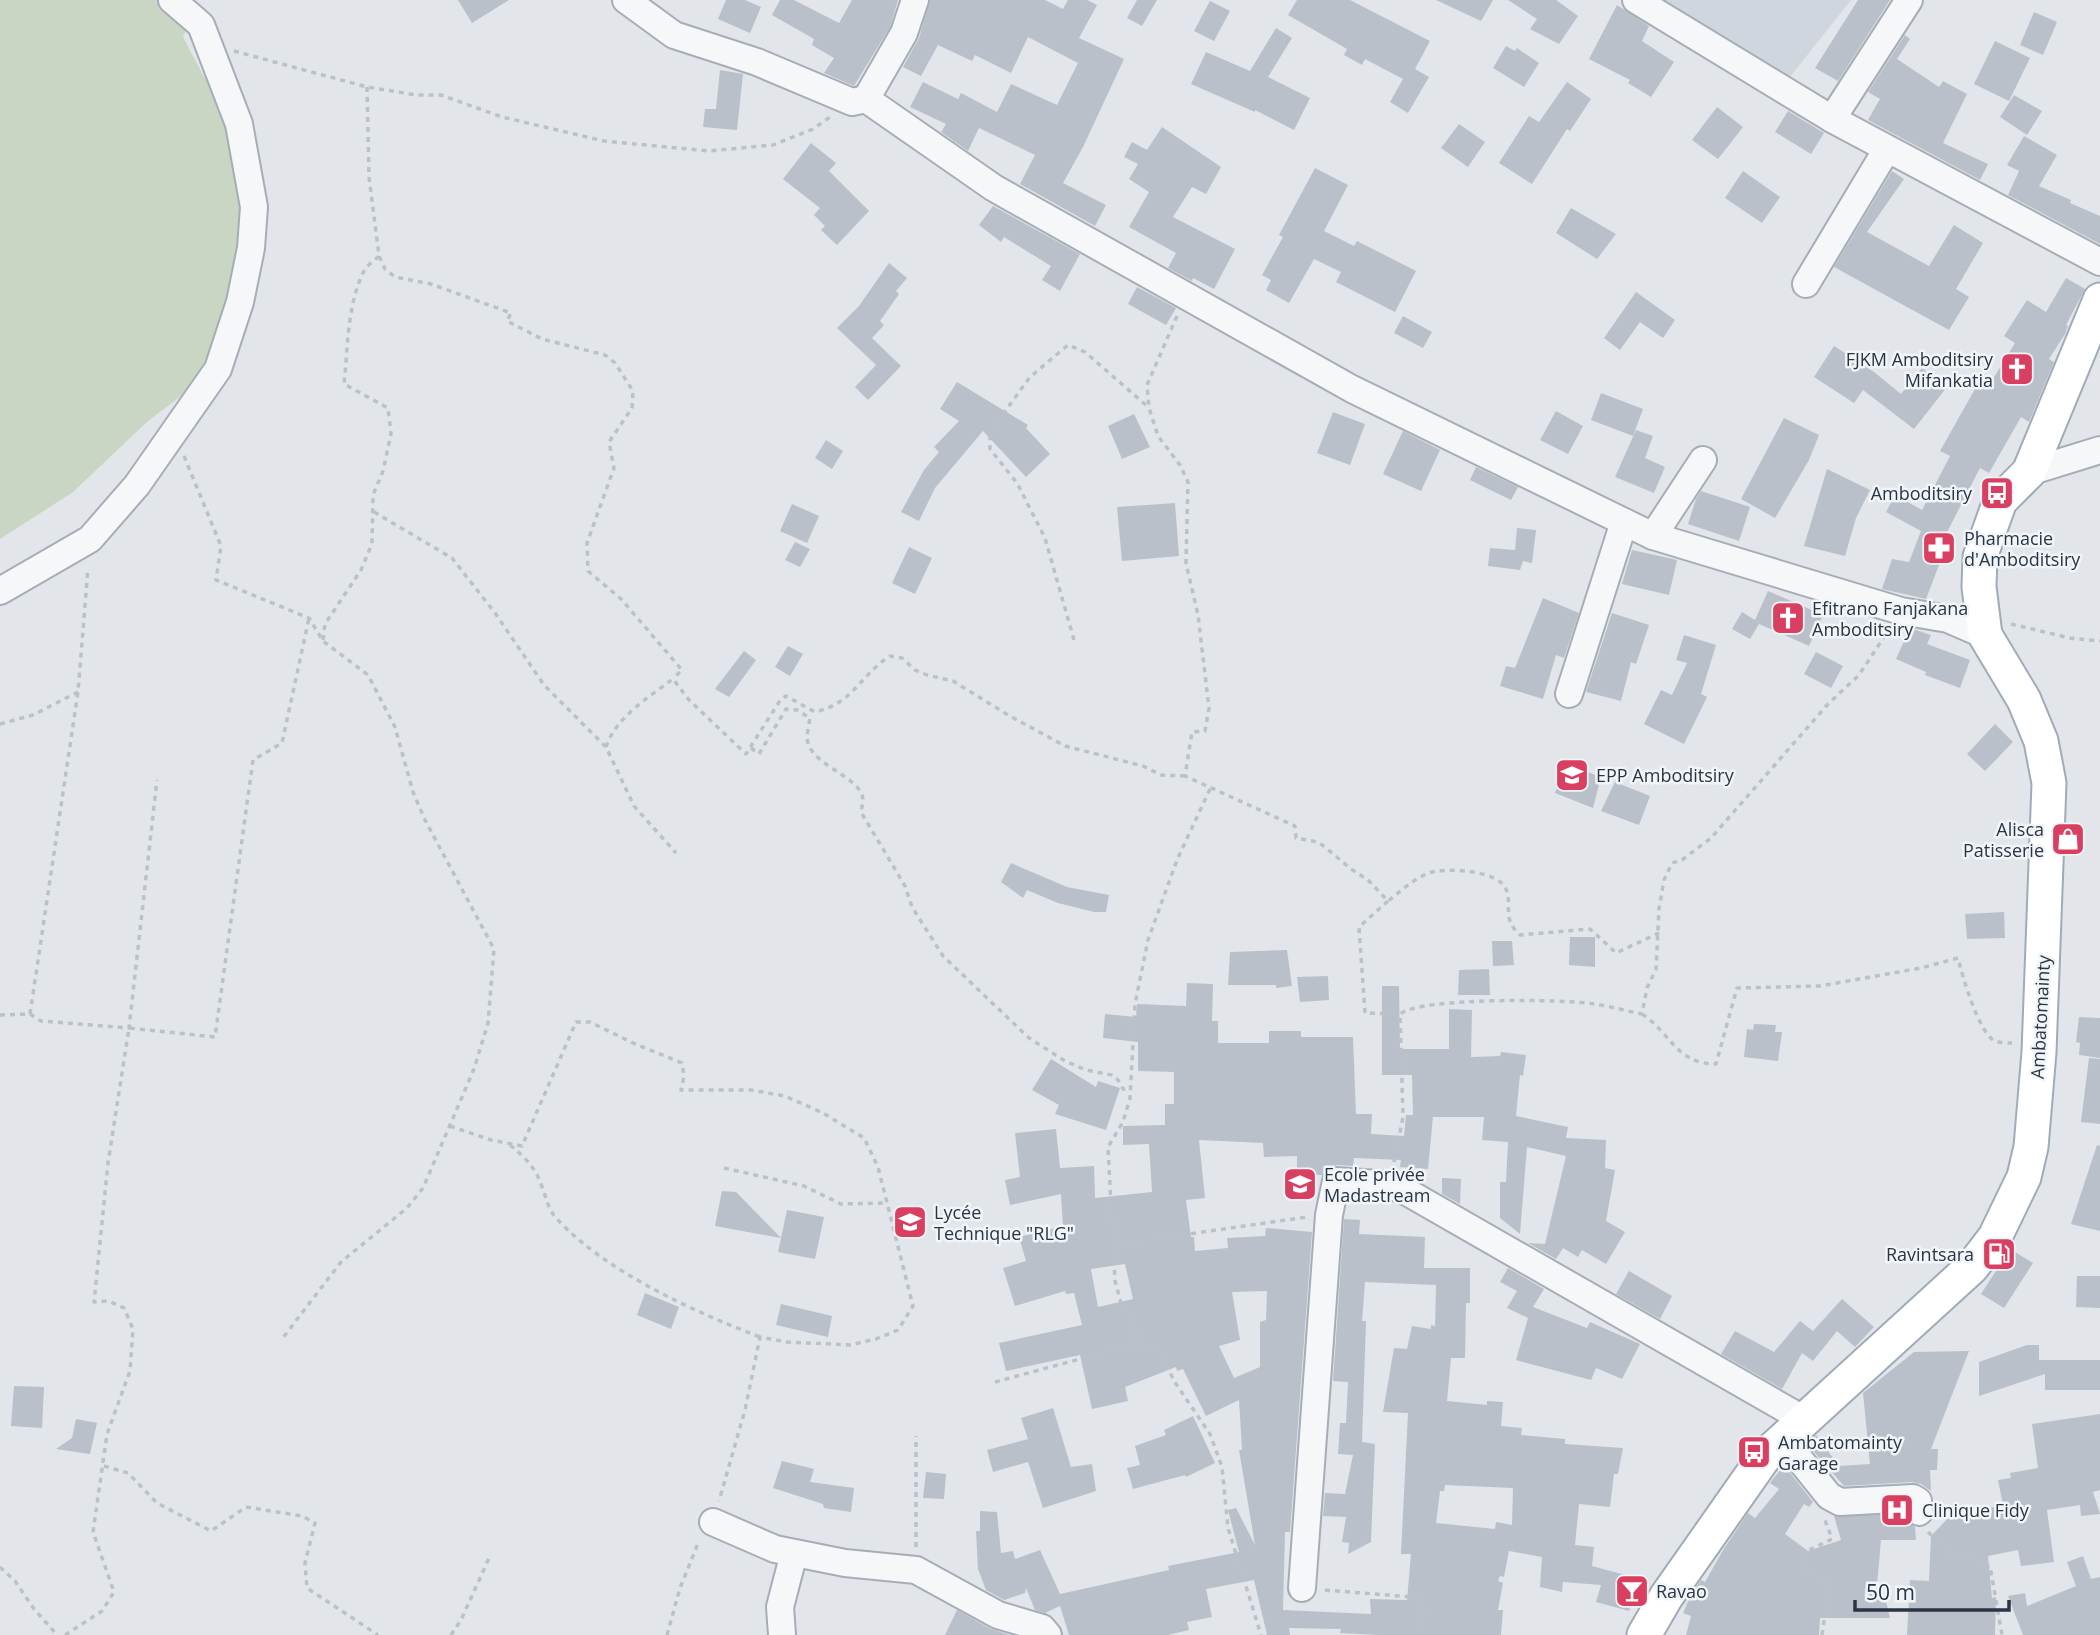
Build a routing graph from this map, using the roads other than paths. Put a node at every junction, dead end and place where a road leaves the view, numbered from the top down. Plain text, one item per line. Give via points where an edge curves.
1 (172, 0) edge
2 (626, 0) edge
3 (915, 0) edge
4 (1636, 0) edge
5 (1909, 0) edge
6 (859, 100) junction
7 (1832, 119) junction
8 (1887, 149) junction
9 (2100, 262) edge
10 (1806, 284) dead end
11 (2100, 300) edge
12 (2100, 450) edge
13 (1703, 460) dead end
14 (2029, 472) junction
15 (1624, 522) junction
16 (1653, 536) junction
17 (0, 591) edge
18 (1985, 635) junction
19 (1569, 695) dead end
20 (1794, 1429) junction
21 (1919, 1512) road end
22 (713, 1522) road end
23 (794, 1553) junction
24 (1302, 1588) road end
25 (782, 1635) edge
26 (1048, 1635) edge
27 (1644, 1635) edge

1 - 17 street via 201,25 240,124 254,207 240,302 218,369 136,485 90,539
2 - 6 street via 674,35
3 - 6 street via 904,33
4 - 7 street
5 - 7 street
6 - 15 street via 994,188 1352,389
7 - 8 street
8 - 9 street
8 - 10 street
11 - 14 main road, Ambatomainty
12 - 14 street
13 - 16 street
14 - 18 main road, Ambatomainty via 2000,501 1980,557
15 - 16 street
15 - 19 street
16 - 18 street via 1901,611 1948,619
18 - 20 main road, Ambatomainty via 2024,700 2041,741 2049,783 2039,1052 2024,1177 1995,1237 1972,1267
20 - 21 street via 1829,1496 1840,1502 1913,1498
20 - 24 street via 1391,1185 1336,1181 1329,1214
20 - 27 main road, Ambatomainty via 1765,1456
22 - 23 street
23 - 25 street via 780,1607
23 - 26 street via 916,1570 998,1615 1042,1628

